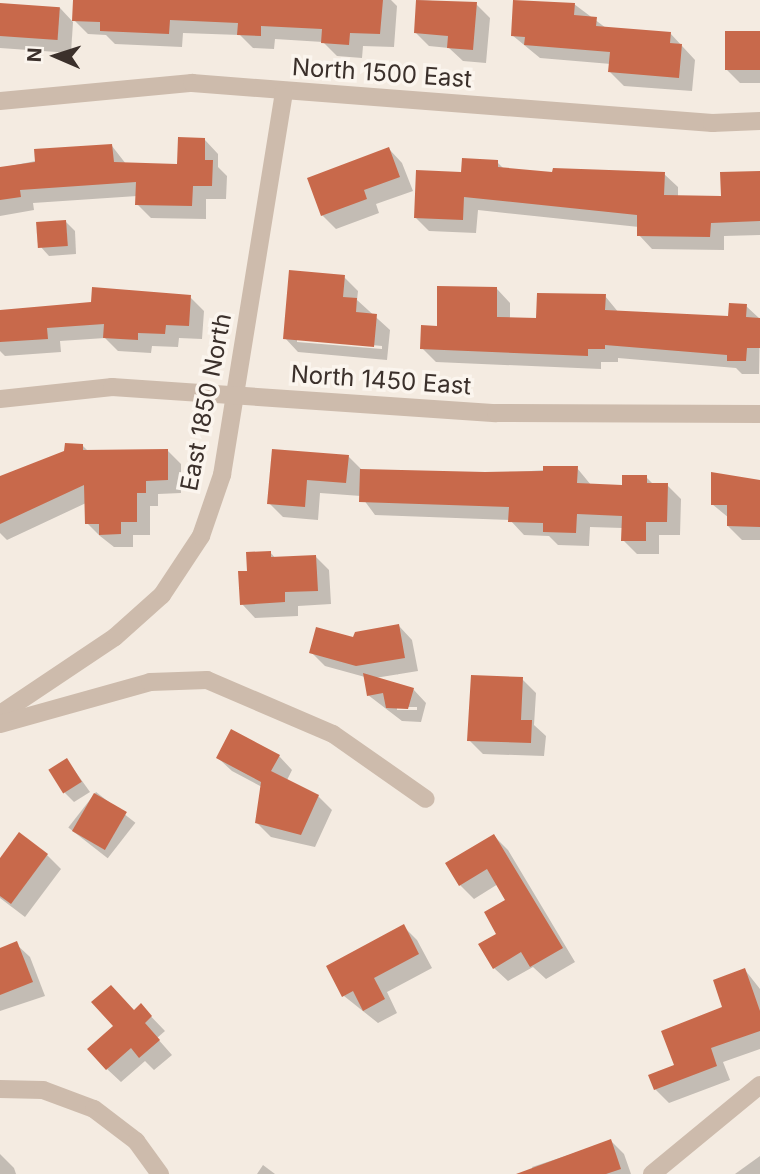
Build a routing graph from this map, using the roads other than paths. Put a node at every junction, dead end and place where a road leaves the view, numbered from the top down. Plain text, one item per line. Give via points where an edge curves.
1 (284, 91) junction
2 (0, 101) edge
3 (760, 121) edge
4 (235, 395) junction
5 (0, 399) edge
6 (760, 414) edge
7 (0, 714) edge
8 (0, 724) edge
9 (426, 799) dead end
10 (760, 1085) edge
11 (0, 1089) edge
12 (160, 1174) edge
13 (652, 1174) edge

1 - 2 street, North 1500 East via 192,83
1 - 3 street, North 1500 East via 712,123
1 - 4 street, East 1850 North
4 - 5 street, North 1450 East via 112,387
4 - 6 street, North 1450 East via 496,413
4 - 7 street, East 1850 North via 222,475 201,536 162,595 115,637
8 - 9 street via 150,682 207,680 332,734
10 - 13 street
11 - 12 street via 43,1090 94,1110 136,1141

